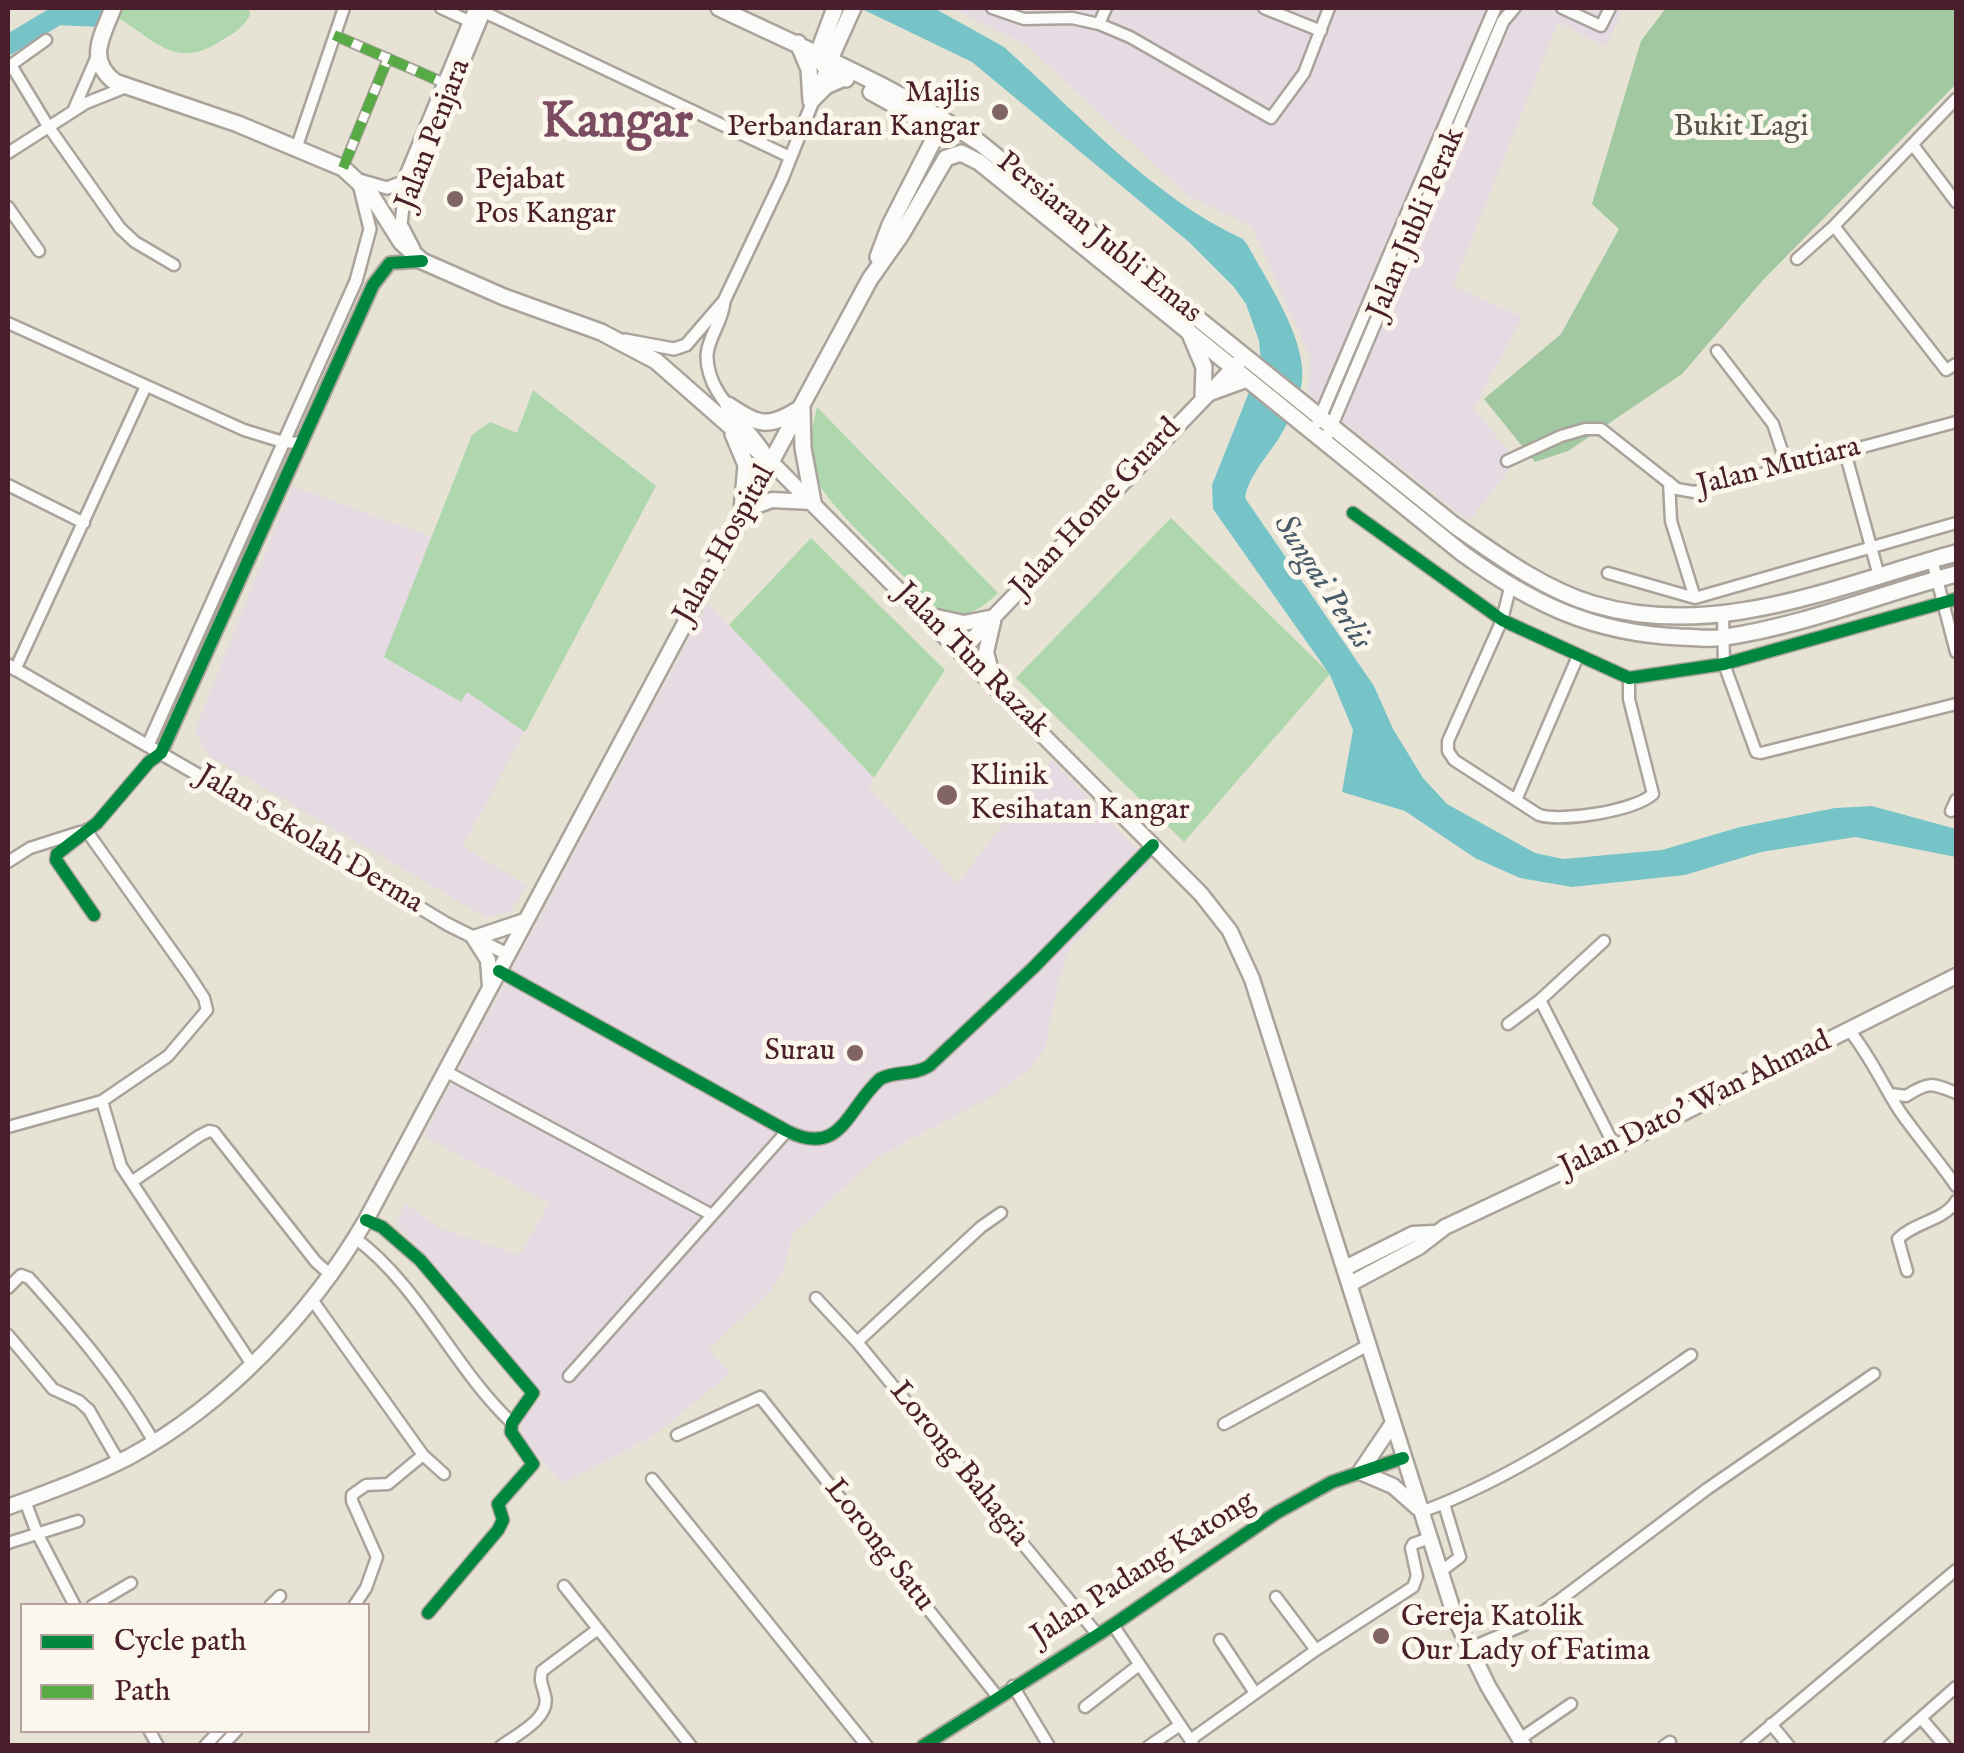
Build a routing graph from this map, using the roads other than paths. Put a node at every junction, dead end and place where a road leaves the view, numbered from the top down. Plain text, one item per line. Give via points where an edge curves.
1 (344, 8) edge
2 (441, 8) edge
3 (719, 8) edge
4 (995, 8) edge
5 (1106, 8) edge
6 (1264, 8) edge
7 (1329, 8) edge
8 (1495, 8) edge
9 (1514, 8) edge
10 (1562, 8) edge
11 (1592, 8) edge
12 (482, 9) edge
13 (843, 13) edge
14 (1606, 16) edge
15 (109, 18) edge
16 (469, 20) junction
17 (1099, 24) junction
18 (1321, 30) junction
19 (334, 35) junction
20 (46, 40) dead end
21 (798, 43) junction
22 (97, 56) junction
23 (388, 58) junction
24 (824, 60) junction
25 (852, 77) junction
26 (442, 82) junction
27 (126, 87) junction
28 (1956, 99) edge
29 (811, 102) junction
30 (73, 110) junction
31 (936, 115) junction
32 (48, 126) junction
33 (964, 132) junction
34 (937, 144) junction
35 (1914, 145) junction
36 (296, 149) junction
37 (8, 153) edge
38 (790, 157) junction
39 (946, 158) junction
40 (343, 168) junction
41 (358, 180) junction
42 (1017, 183) junction
43 (1956, 202) edge
44 (8, 207) edge
45 (1834, 226) junction
46 (39, 251) dead end
47 (1797, 259) dead end
48 (422, 261) junction
49 (174, 265) dead end
50 (870, 279) junction
51 (724, 302) junction
52 (8, 323) edge
53 (1189, 332) junction
54 (614, 337) junction
55 (1717, 352) dead end
56 (1956, 364) edge
57 (1244, 367) junction
58 (146, 386) junction
59 (1204, 395) junction
60 (802, 408) junction
61 (727, 413) junction
62 (1956, 422) edge
63 (1322, 429) junction
64 (282, 442) junction
65 (302, 442) junction
66 (1845, 452) junction
67 (1507, 460) dead end
68 (771, 462) junction
69 (1787, 466) junction
70 (1669, 482) junction
71 (8, 485) edge
72 (813, 502) junction
73 (742, 511) junction
74 (1353, 513) dead end
75 (84, 523) junction
76 (1956, 524) edge
77 (1873, 548) junction
78 (1956, 553) edge
79 (1932, 560) junction
80 (1608, 573) dead end
81 (1956, 574) edge
82 (1879, 576) junction
83 (1937, 579) junction
84 (1510, 588) junction
85 (1695, 598) junction
86 (1956, 599) edge
87 (1942, 602) junction
88 (926, 614) junction
89 (1723, 614) junction
90 (995, 617) junction
91 (1502, 620) junction
92 (1722, 638) junction
93 (961, 651) junction
94 (1956, 652) edge
95 (1578, 656) junction
96 (1724, 664) junction
97 (11, 668) edge
98 (1628, 678) junction
99 (1002, 693) junction
100 (1956, 704) edge
101 (148, 745) junction
102 (161, 752) junction
103 (149, 762) junction
104 (1516, 800) junction
105 (86, 830) junction
106 (1153, 845) junction
107 (8, 862) edge
108 (94, 916) dead end
109 (525, 921) junction
110 (474, 938) junction
111 (1604, 941) dead end
112 (508, 954) junction
113 (499, 971) junction
114 (1956, 976) edge
115 (490, 988) junction
116 (1540, 1000) junction
117 (1508, 1024) dead end
118 (1849, 1030) junction
119 (445, 1071) junction
120 (1956, 1093) edge
121 (1888, 1094) junction
122 (102, 1102) junction
123 (8, 1127) edge
124 (787, 1131) junction
125 (1615, 1147) junction
126 (133, 1182) junction
127 (1956, 1186) edge
128 (1956, 1202) edge
129 (1002, 1213) dead end
130 (712, 1215) junction
131 (366, 1220) junction
132 (1433, 1233) junction
133 (356, 1238) junction
134 (1345, 1268) junction
135 (1907, 1271) dead end
136 (332, 1276) junction
137 (1350, 1284) junction
138 (8, 1288) edge
139 (816, 1298) dead end
140 (313, 1301) junction
141 (8, 1335) edge
142 (857, 1342) junction
143 (1370, 1344) junction
144 (1691, 1354) dead end
145 (251, 1363) junction
146 (1874, 1374) dead end
147 (569, 1376) dead end
148 (512, 1423) junction
149 (1224, 1424) dead end
150 (1393, 1424) junction
151 (677, 1435) dead end
152 (154, 1442) junction
153 (423, 1456) junction
154 (1403, 1458) junction
155 (119, 1462) junction
156 (1360, 1472) junction
157 (444, 1474) dead end
158 (652, 1479) dead end
159 (25, 1501) junction
160 (1444, 1504) junction
161 (8, 1507) edge
162 (1422, 1512) junction
163 (78, 1521) dead end
164 (37, 1533) junction
165 (1429, 1538) junction
166 (8, 1543) edge
167 (1440, 1572) junction
168 (1954, 1577) edge
169 (131, 1583) dead end
170 (564, 1586) dead end
171 (280, 1596) dead end
172 (1276, 1597) dead end
173 (74, 1603) edge
174 (97, 1603) edge
175 (273, 1603) edge
176 (356, 1603) edge
177 (428, 1612) dead end
178 (1113, 1624) junction
179 (598, 1629) junction
180 (1097, 1634) junction
181 (1220, 1640) dead end
182 (1470, 1648) junction
183 (1316, 1650) junction
184 (1139, 1664) junction
185 (1013, 1686) junction
186 (1956, 1687) edge
187 (1255, 1693) junction
188 (997, 1696) junction
189 (1571, 1704) dead end
190 (1084, 1706) dead end
191 (1921, 1718) junction
192 (1771, 1724) junction
193 (1180, 1725) junction
194 (1522, 1742) edge
195 (1192, 1743) edge
196 (501, 1746) edge
197 (691, 1746) edge
198 (867, 1746) edge
199 (923, 1746) edge
200 (1048, 1746) edge
201 (1148, 1746) edge
202 (1746, 1746) edge
203 (1789, 1746) edge
204 (1889, 1746) edge
205 (1944, 1746) edge

1 - 19 street
2 - 16 street
3 - 21 main road
4 - 17 street via 1024,20
5 - 17 street
6 - 18 street
7 - 18 street
8 - 63 street, Jalan Jubli Perak
9 - 63 street, Jalan Jubli Perak
10 - 14 street
11 - 14 street
12 - 16 street, Jalan Penjara
12 - 38 street
12 - 48 street, Jalan Penjara via 402,208 402,224
13 - 24 main road
13 - 25 main road
15 - 22 main road
16 - 26 street, Jalan Penjara
17 - 18 street via 1270,118 1304,73
19 - 23 street
19 - 36 street
20 - 32 street via 10,65
21 - 24 main road
21 - 29 main road via 809,69
22 - 27 main road via 106,76
22 - 30 street
23 - 26 street
23 - 40 street
24 - 25 main road
24 - 29 street
25 - 29 main road via 826,86
25 - 31 main road, Persiaran Jubli Emas
25 - 34 main road via 925,122
26 - 41 street, Jalan Penjara via 403,182 388,188
27 - 30 street
27 - 36 main road
28 - 35 street
29 - 38 street
30 - 32 street
31 - 33 main road, Persiaran Jubli Emas
31 - 34 main road
32 - 37 street
32 - 49 street via 120,228
33 - 34 main road
33 - 42 main road, Persiaran Jubli Emas
34 - 39 main road
34 - 50 main road via 890,225
35 - 43 street
35 - 45 street
36 - 40 main road
38 - 51 street
39 - 42 main road, Persiaran Jubli Emas via 960,153
39 - 50 main road, Jalan Hospital
40 - 41 main road
41 - 48 main road
41 - 64 street, Jalan Penjara via 370,229 362,264
42 - 53 main road, Persiaran Jubli Emas
42 - 57 main road, Persiaran Jubli Emas
44 - 46 street
45 - 47 street
45 - 56 street via 1946,370
48 - 54 main road, Jalan Tun Razak
48 - 65 street via 390,263 378,275
50 - 60 main road, Jalan Hospital
51 - 54 street via 694,338 674,349
51 - 61 street via 707,352
52 - 58 street
53 - 57 main road, Persiaran Jubli Emas
53 - 59 main road via 1204,367
54 - 61 main road, Jalan Tun Razak
55 - 69 street via 1773,424
57 - 59 main road
57 - 63 main road
58 - 64 street
58 - 75 street
59 - 90 main road, Jalan Home Guard
60 - 61 main road via 763,424
60 - 68 main road, Jalan Hospital
60 - 72 main road
61 - 68 main road, Jalan Tun Razak
61 - 73 main road via 744,455
62 - 66 street, Jalan Mutiara
63 - 84 main road via 1462,554
63 - 89 main road via 1465,532 1558,589 1642,614
64 - 65 street
64 - 101 street, Jalan Penjara
65 - 102 street
66 - 69 street, Jalan Mutiara
66 - 77 street
67 - 70 street, Jalan Mutiara via 1560,436 1601,429
68 - 72 main road, Jalan Tun Razak
68 - 73 main road, Jalan Hospital
69 - 70 street, Jalan Mutiara via 1694,492
70 - 85 street via 1672,520
71 - 75 street
72 - 73 main road via 772,500
72 - 88 main road, Jalan Tun Razak
73 - 109 main road, Jalan Hospital
74 - 91 street
75 - 97 street
76 - 77 street
77 - 82 street
77 - 85 street
78 - 79 main road
79 - 82 main road
79 - 83 street
80 - 85 street
81 - 83 main road
82 - 89 main road
83 - 87 street
83 - 92 main road
84 - 91 street
84 - 92 main road via 1588,624 1640,635
86 - 87 street
87 - 94 street
87 - 96 street
88 - 90 main road via 964,623
88 - 93 main road, Jalan Tun Razak
89 - 92 street
90 - 93 main road, Jalan Home Guard
90 - 99 main road via 986,652
91 - 95 street
91 - 104 street via 1448,751
92 - 96 street
93 - 99 main road, Jalan Tun Razak
95 - 98 street
95 - 104 street
96 - 98 street
96 - 100 street via 1754,749 1762,754
97 - 101 street, Jalan Sekolah Derma
98 - 104 street via 1654,794 1623,808 1554,820
99 - 106 main road, Jalan Tun Razak
101 - 102 street, Jalan Sekolah Derma
101 - 103 street
102 - 103 street
102 - 110 street, Jalan Sekolah Derma
103 - 105 street
105 - 107 street
105 - 108 street via 56,860
105 - 122 street via 208,1004 168,1056
106 - 124 street via 929,1066 880,1079 822,1141
106 - 134 main road, Jalan Tun Razak via 1202,894 1239,948
109 - 110 main road
109 - 112 main road, Jalan Hospital
110 - 112 street, Jalan Sekolah Derma
110 - 115 main road via 488,960
111 - 116 street
112 - 113 main road, Jalan Hospital
113 - 115 main road, Jalan Hospital
113 - 124 street
114 - 118 main road, Jalan Dato' Wan Ahmad
115 - 119 main road, Jalan Hospital
116 - 117 street
116 - 125 street
118 - 121 street
118 - 125 main road, Jalan Dato' Wan Ahmad
119 - 130 street
119 - 131 main road, Jalan Hospital
120 - 121 street via 1928,1084 1900,1098
121 - 127 street
122 - 123 street
122 - 126 street via 116,1152
124 - 130 street
125 - 132 main road, Jalan Dato' Wan Ahmad
126 - 136 street via 214,1132
126 - 145 street
128 - 135 street via 1898,1240
129 - 142 street
130 - 147 street
131 - 133 main road, Jalan Hospital
131 - 148 street via 420,1260 531,1389
132 - 134 main road via 1412,1234
132 - 137 main road
133 - 136 main road, Jalan Hospital
133 - 148 street via 408,1289 471,1380
134 - 137 main road, Jalan Tun Razak
136 - 140 main road, Jalan Hospital
137 - 143 main road, Jalan Tun Razak
138 - 152 street via 21,1275 28,1278 94,1351
139 - 142 street, Lorong Bahagia
140 - 145 main road, Jalan Hospital
140 - 153 street
141 - 155 street via 52,1389 89,1410
142 - 180 street, Lorong Bahagia
143 - 149 street
143 - 150 main road, Jalan Tun Razak
144 - 160 street via 1532,1458
145 - 152 main road, Jalan Hospital
146 - 182 street via 1706,1489 1558,1602
148 - 177 street via 513,1436 533,1464 500,1502 498,1530
150 - 154 main road, Jalan Tun Razak
150 - 156 main road
151 - 188 street, Lorong Satu via 760,1396
152 - 155 main road, Jalan Hospital
153 - 157 street
153 - 176 street via 388,1484 366,1485 352,1495 376,1557
154 - 156 street, Jalan Padang Katong
154 - 162 main road, Jalan Tun Razak
155 - 159 main road, Jalan Hospital
156 - 162 main road via 1394,1486
156 - 178 street, Jalan Padang Katong via 1276,1513
158 - 198 street
159 - 161 main road, Jalan Hospital
159 - 164 street
160 - 162 street
160 - 167 street via 1460,1557
162 - 165 main road, Jalan Tun Razak
163 - 164 street
164 - 166 street
164 - 173 street
165 - 167 main road, Jalan Tun Razak
165 - 183 street via 1413,1544 1413,1587
167 - 182 main road, Jalan Tun Razak
168 - 192 street
169 - 174 street
170 - 179 street
171 - 175 street
172 - 183 street
178 - 180 street, Jalan Padang Katong
178 - 184 street
179 - 196 street via 542,1671 544,1710
179 - 197 street
180 - 185 street, Jalan Padang Katong
181 - 187 street
182 - 194 main road, Jalan Tun Razak
183 - 187 street
184 - 190 street
184 - 193 street
185 - 188 street, Jalan Padang Katong
185 - 200 street
186 - 191 street
187 - 195 street
188 - 199 street, Jalan Padang Katong
189 - 194 street
191 - 204 street
191 - 205 street
192 - 202 street
192 - 203 street
193 - 195 street
193 - 201 street

